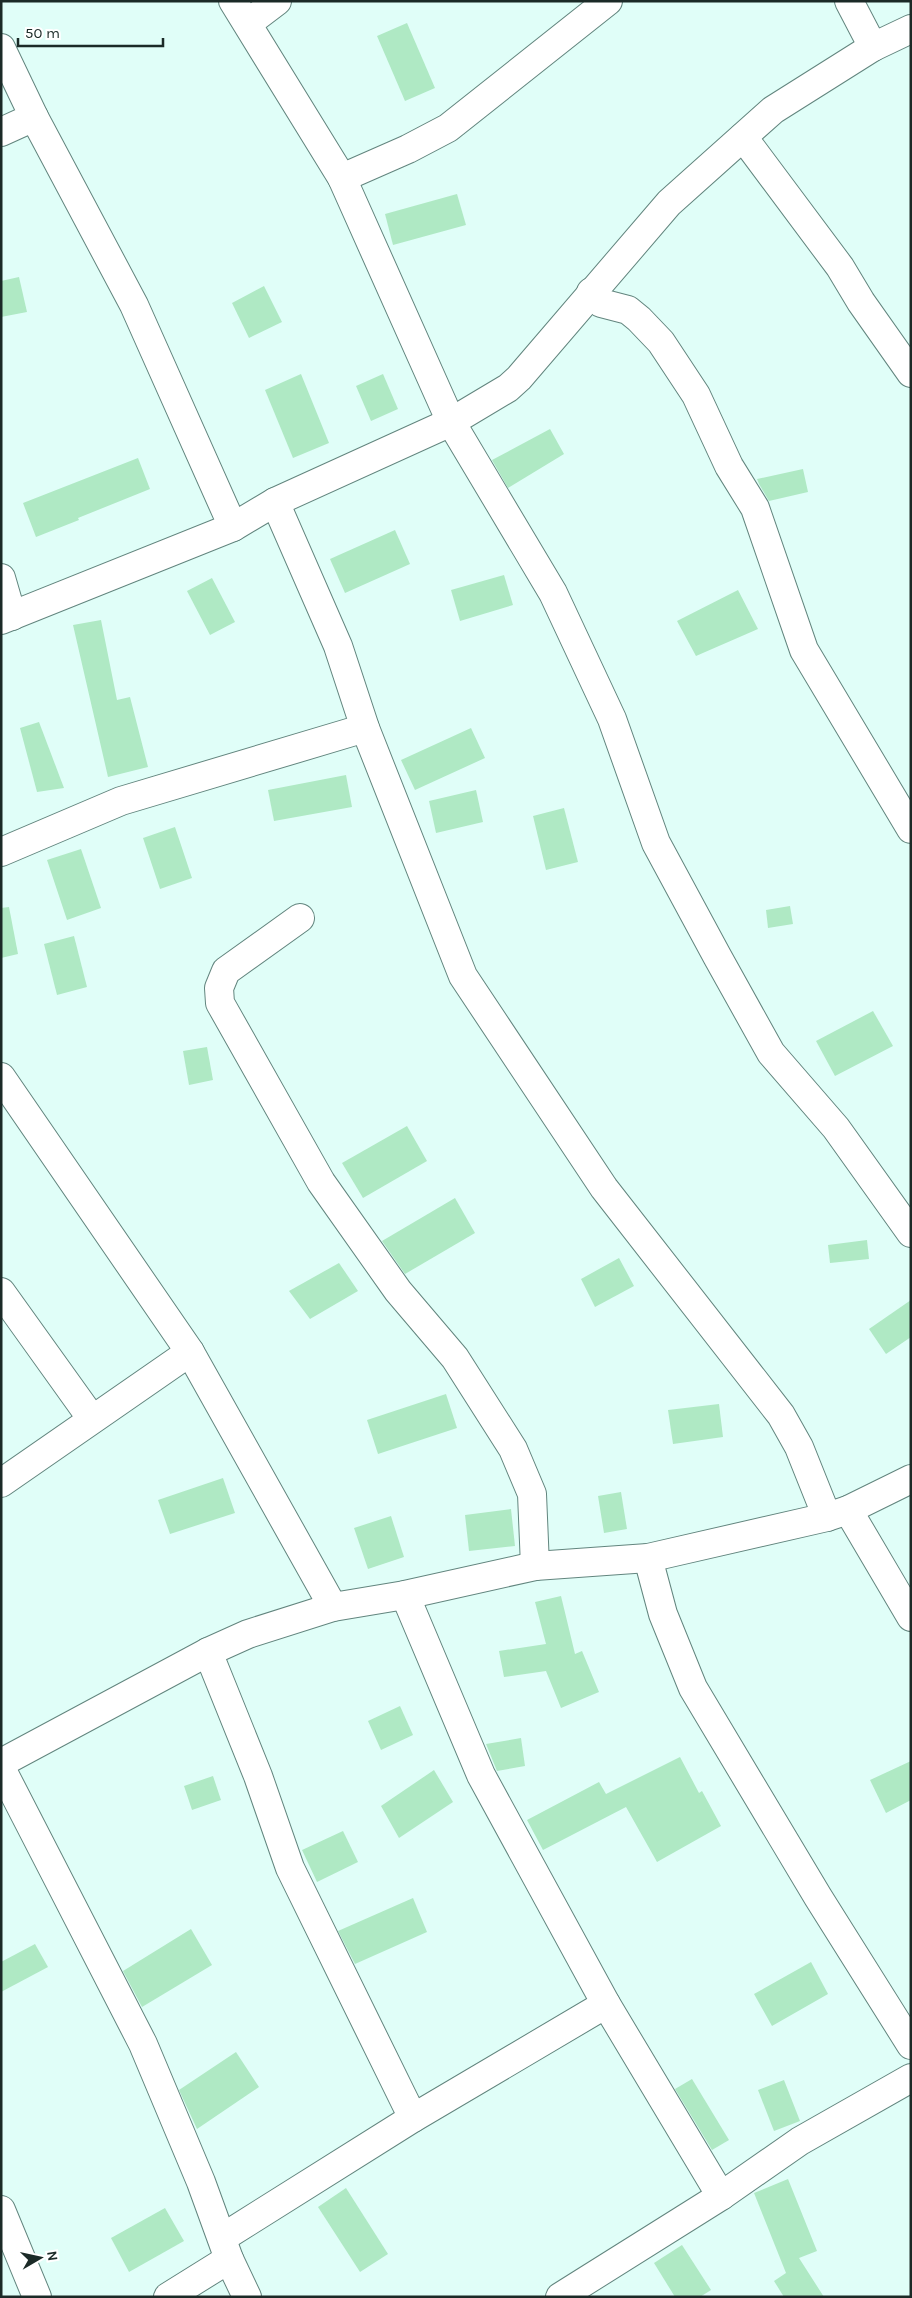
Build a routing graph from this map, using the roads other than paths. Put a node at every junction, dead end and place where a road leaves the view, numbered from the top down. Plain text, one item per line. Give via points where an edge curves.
1 (233, 1) edge
2 (277, 1) edge
3 (608, 1) edge
4 (849, 1) edge
5 (248, 23) junction
6 (911, 30) edge
7 (873, 47) junction
8 (1, 48) edge
9 (34, 117) junction
10 (1, 132) edge
11 (743, 137) junction
12 (342, 178) junction
13 (591, 292) junction
14 (911, 373) edge
15 (451, 422) junction
16 (275, 502) junction
17 (232, 527) junction
18 (1, 578) edge
19 (7, 618) edge
20 (365, 728) junction
21 (911, 830) edge
22 (1, 852) edge
23 (300, 918) dead end
24 (1, 1076) edge
25 (911, 1233) edge
26 (1, 1292) edge
27 (190, 1352) junction
28 (92, 1419) junction
29 (911, 1479) edge
30 (1, 1483) edge
31 (838, 1514) junction
32 (648, 1558) junction
33 (535, 1566) junction
34 (405, 1595) junction
35 (333, 1608) junction
36 (911, 1617) edge
37 (208, 1652) junction
38 (1, 1763) edge
39 (1, 1768) edge
40 (606, 2004) junction
41 (911, 2045) edge
42 (911, 2078) edge
43 (413, 2118) junction
44 (721, 2196) junction
45 (1, 2210) edge
46 (226, 2248) junction
47 (37, 2297) edge
48 (168, 2297) edge
49 (247, 2297) edge
50 (560, 2297) edge

1 - 5 street
2 - 5 street
3 - 12 street via 448,128
4 - 7 street
5 - 12 street
6 - 7 street
7 - 11 street via 773,110
8 - 9 street
9 - 10 street
9 - 17 street via 134,305
11 - 13 street via 669,202
11 - 14 street via 840,267
12 - 15 street
13 - 15 street via 519,378
13 - 21 street via 602,303 628,310 639,319 661,342 696,395 730,466 755,508 804,650
15 - 16 street
15 - 25 street via 553,593 612,719 656,842 771,1053 836,1128
16 - 17 street
16 - 20 street via 338,646
17 - 19 street
18 - 19 street
20 - 22 street via 120,801
20 - 31 street via 463,976 604,1188 781,1415
23 - 33 street via 226,971 219,988 220,1003 321,1182 398,1291 455,1358 513,1449 532,1494
24 - 27 street
26 - 28 street
27 - 28 street
27 - 35 street
28 - 30 street
29 - 31 street
31 - 32 street
31 - 36 street
32 - 33 street
32 - 41 street via 663,1614 693,1688
33 - 34 street
34 - 35 street
34 - 40 street via 481,1775
35 - 37 street via 248,1634
37 - 38 street
37 - 43 street via 258,1776 290,1868
39 - 46 street via 143,2044
40 - 43 street
40 - 44 street
42 - 44 street via 800,2141
43 - 46 street
44 - 50 street
45 - 47 street
46 - 48 street
46 - 49 street

